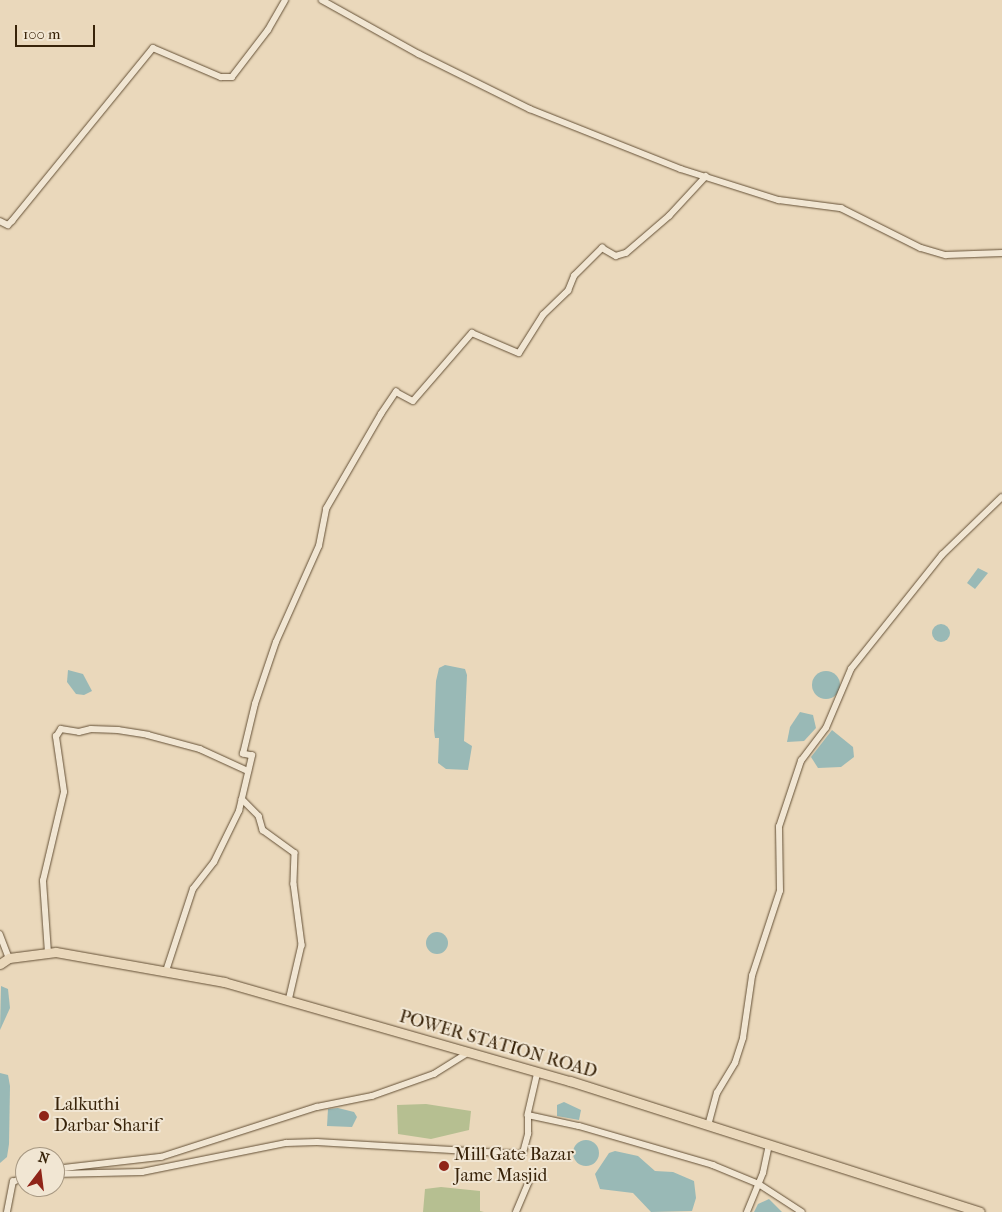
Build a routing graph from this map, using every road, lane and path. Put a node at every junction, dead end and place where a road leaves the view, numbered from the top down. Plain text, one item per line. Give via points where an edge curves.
1 (285, 0) edge
2 (322, 0) edge
3 (706, 176) junction
4 (0, 220) edge
5 (1002, 252) edge
6 (1002, 497) edge
7 (248, 771) junction
8 (242, 799) junction
9 (0, 934) edge
10 (48, 953) junction
11 (9, 958) junction
12 (0, 964) edge
13 (166, 971) junction
14 (289, 1001) junction
15 (468, 1053) junction
16 (538, 1072) junction
17 (528, 1115) junction
18 (708, 1126) junction
19 (769, 1145) junction
20 (65, 1168) edge
21 (65, 1174) edge
22 (15, 1181) edge
23 (530, 1182) dead end
24 (759, 1184) junction
25 (8, 1212) edge
26 (516, 1212) edge
27 (746, 1212) edge
28 (802, 1212) edge
29 (980, 1212) edge

1 - 4 street via 268,30 232,77 221,78 153,48 12,221 8,225
2 - 3 street via 419,54 530,109
3 - 5 street via 778,200 841,208 921,248 946,255
3 - 7 street via 669,216 626,253 616,256 602,248 574,276 568,292 540,320 519,354 472,334 413,401 396,392 326,509 319,546 276,642 255,704 243,754 252,756
6 - 18 street via 942,555 851,669 826,728 801,761 779,827 780,891 752,976 743,1038 735,1063 718,1093
7 - 8 street
7 - 10 street via 200,749 148,735 118,730 79,732 61,729 56,737 64,792 43,881
8 - 13 street via 214,862 193,888
8 - 14 street via 259,816 262,830 295,853 295,892 302,945
9 - 11 street
10 - 11 main road, POWER STATION ROAD
10 - 13 main road, POWER STATION ROAD
11 - 12 main road, POWER STATION ROAD
13 - 14 main road, POWER STATION ROAD via 224,982
14 - 15 main road, POWER STATION ROAD
15 - 16 main road, POWER STATION ROAD
15 - 20 street via 434,1074 372,1096 317,1107 161,1157
16 - 17 street
16 - 18 main road, POWER STATION ROAD
17 - 21 street via 528,1134 523,1153 519,1154 286,1143 142,1172
17 - 24 street via 689,1157
18 - 19 main road, POWER STATION ROAD
19 - 24 street
19 - 29 main road, POWER STATION ROAD via 856,1170
22 - 25 street
23 - 26 street
24 - 27 street
24 - 28 street

